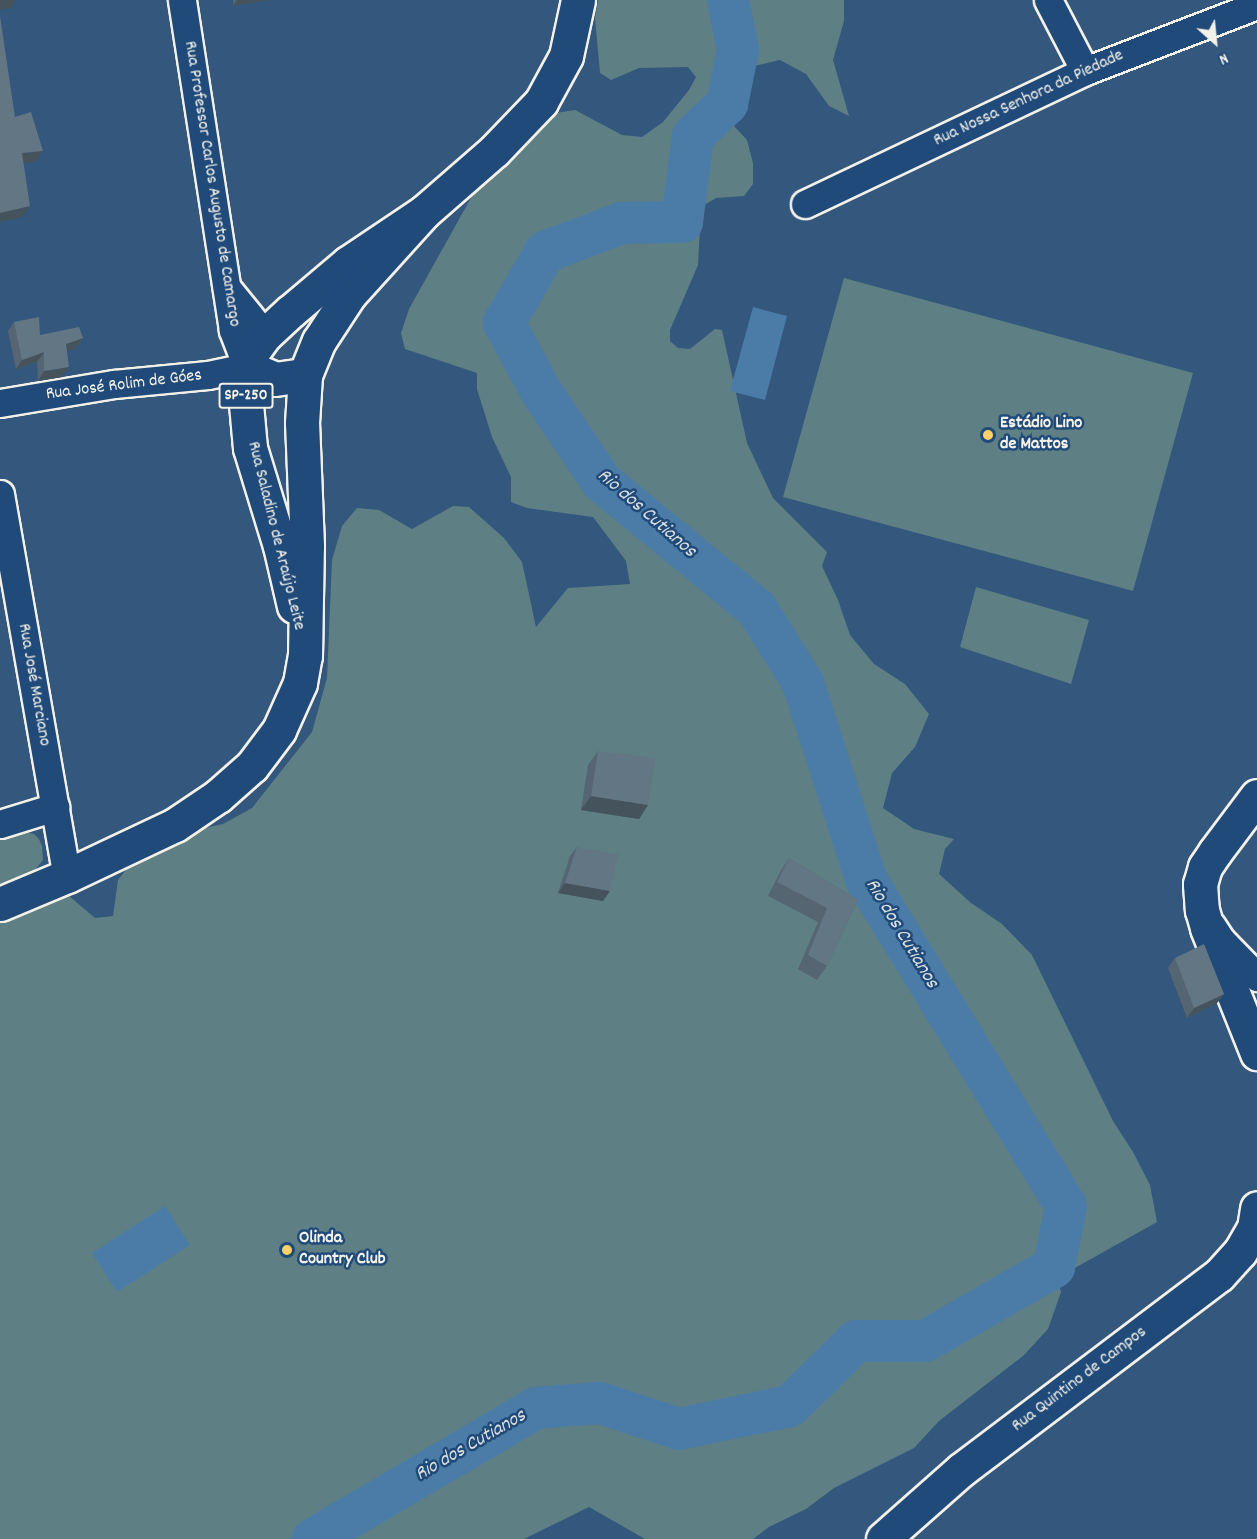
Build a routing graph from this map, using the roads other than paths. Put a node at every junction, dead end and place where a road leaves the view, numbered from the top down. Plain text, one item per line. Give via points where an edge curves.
1 (182, 0) edge
2 (578, 0) edge
3 (1048, 0) edge
4 (1257, 5) edge
5 (1085, 71) junction
6 (805, 204) dead end
7 (424, 212) junction
8 (226, 287) junction
9 (265, 335) junction
10 (247, 367) junction
11 (307, 367) junction
12 (0, 403) edge
13 (0, 494) edge
14 (305, 656) junction
15 (1257, 796) edge
16 (55, 807) junction
17 (0, 824) edge
18 (67, 876) junction
19 (0, 904) edge
20 (1202, 910) junction
21 (1257, 976) edge
22 (1257, 1053) edge
23 (1257, 1208) edge
24 (883, 1539) edge

1 - 8 street, Rua Professor Carlos Augusto de Camargo
2 - 7 main road, Rua Saladino de Araújo Leite / SP-250 via 566,56 541,102 494,151
3 - 5 street
4 - 5 street, Rua Nossa Senhora da Piedade
5 - 6 street, Rua Nossa Senhora da Piedade
7 - 9 main road, Rua Saladino de Araújo Leite / SP-250 via 348,263
7 - 11 main road, Rua Saladino de Araújo Leite / SP-250 via 349,295
8 - 9 street
8 - 10 street, Rua Professor Carlos Augusto de Camargo via 233,330
9 - 10 main road, Rua Saladino de Araújo Leite / SP-250
9 - 11 main road via 293,339 302,347
10 - 11 main road via 275,379
10 - 12 street, Rua José Rolim de Góes
10 - 14 main road, Rua Saladino de Araújo Leite / SP-250 via 250,448 280,546
11 - 14 main road, Rua Saladino de Araújo Leite / SP-250 via 302,423 307,546
13 - 16 street, Rua José Marciano
14 - 18 main road, Rua Saladino de Araújo Leite / SP-250 via 300,683 279,730 252,766 218,796 175,825
15 - 20 main road via 1205,867 1200,884
16 - 17 street
16 - 18 street, Rua José Marciano
18 - 19 main road, Rua Saladino de Araújo Leite / SP-250
20 - 21 street via 1221,940
20 - 22 main road
23 - 24 main road, Rua Quintino de Campos via 1254,1228 1240,1252 1219,1275 961,1470

